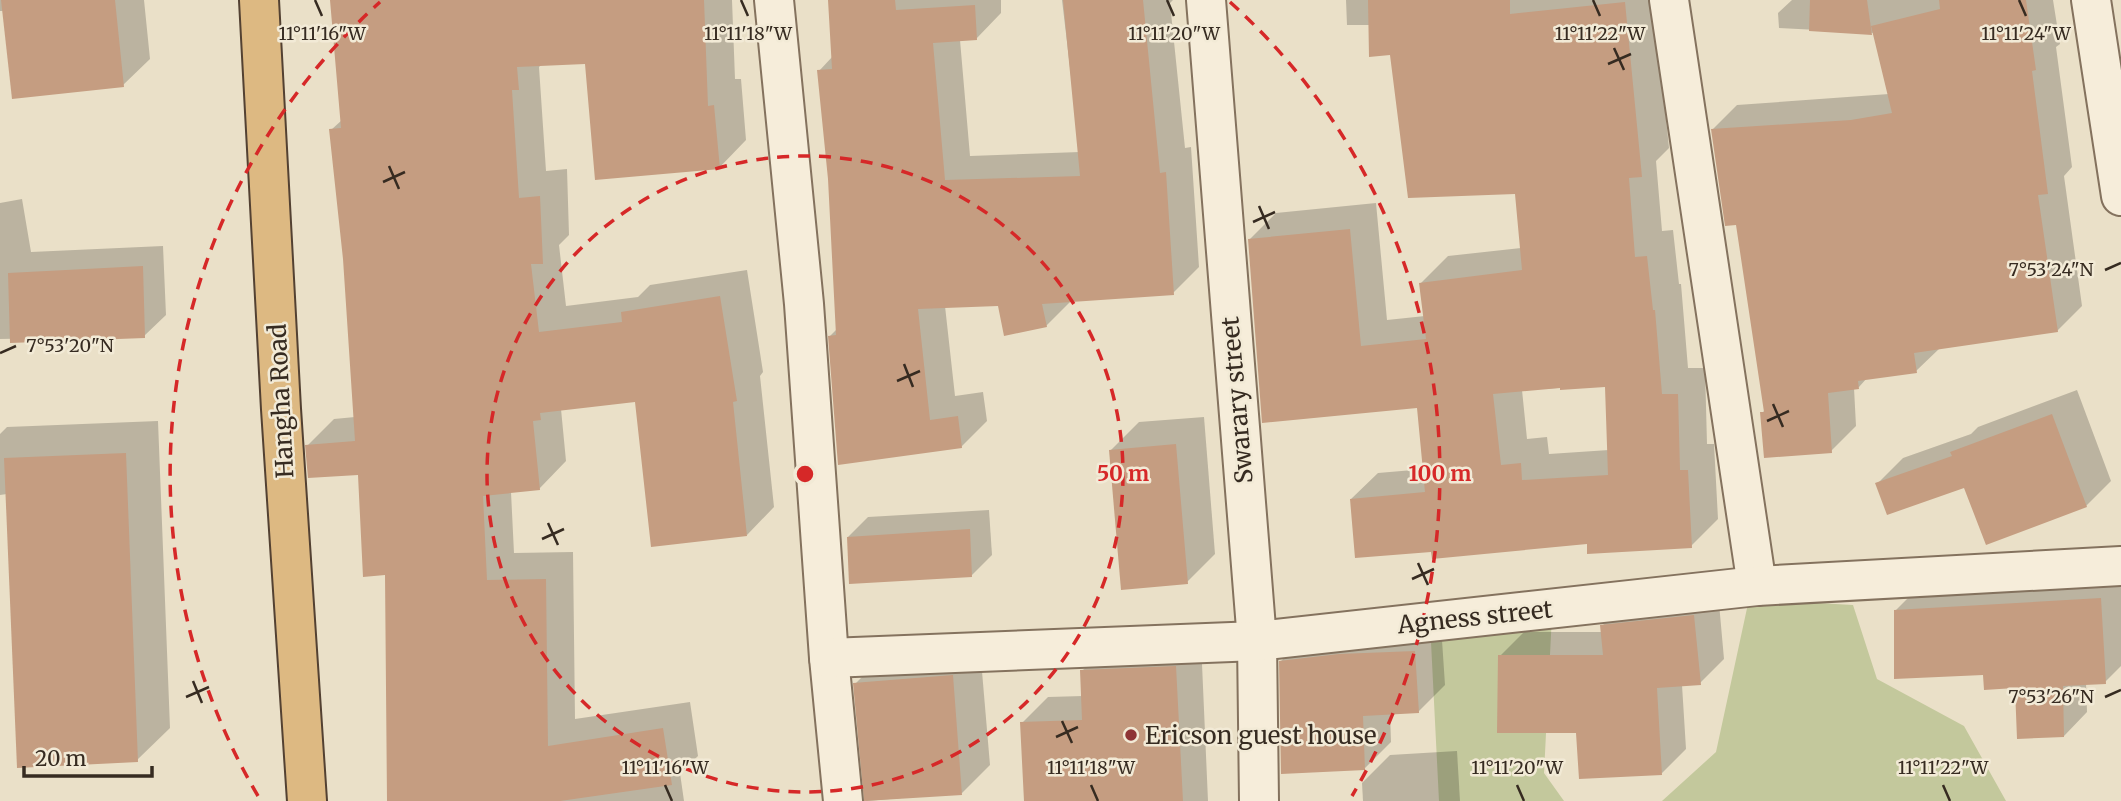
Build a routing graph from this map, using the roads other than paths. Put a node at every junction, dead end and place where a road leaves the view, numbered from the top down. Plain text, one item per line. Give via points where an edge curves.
1 (259, 0) edge
2 (774, 0) edge
3 (1206, 0) edge
4 (1669, 0) edge
5 (2091, 0) edge
6 (2121, 196) edge
7 (2121, 566) edge
8 (1757, 586) junction
9 (1257, 641) junction
10 (829, 659) junction
11 (307, 801) edge
12 (844, 801) edge
13 (1259, 801) edge

1 - 11 highway, Hangha Road
2 - 10 street via 804,304
3 - 9 street, Swarary street
4 - 8 street
5 - 6 street
7 - 8 street, Agness street
8 - 9 street, Agness street
9 - 10 street, Agness street
9 - 13 street, Swarary street
10 - 12 street

